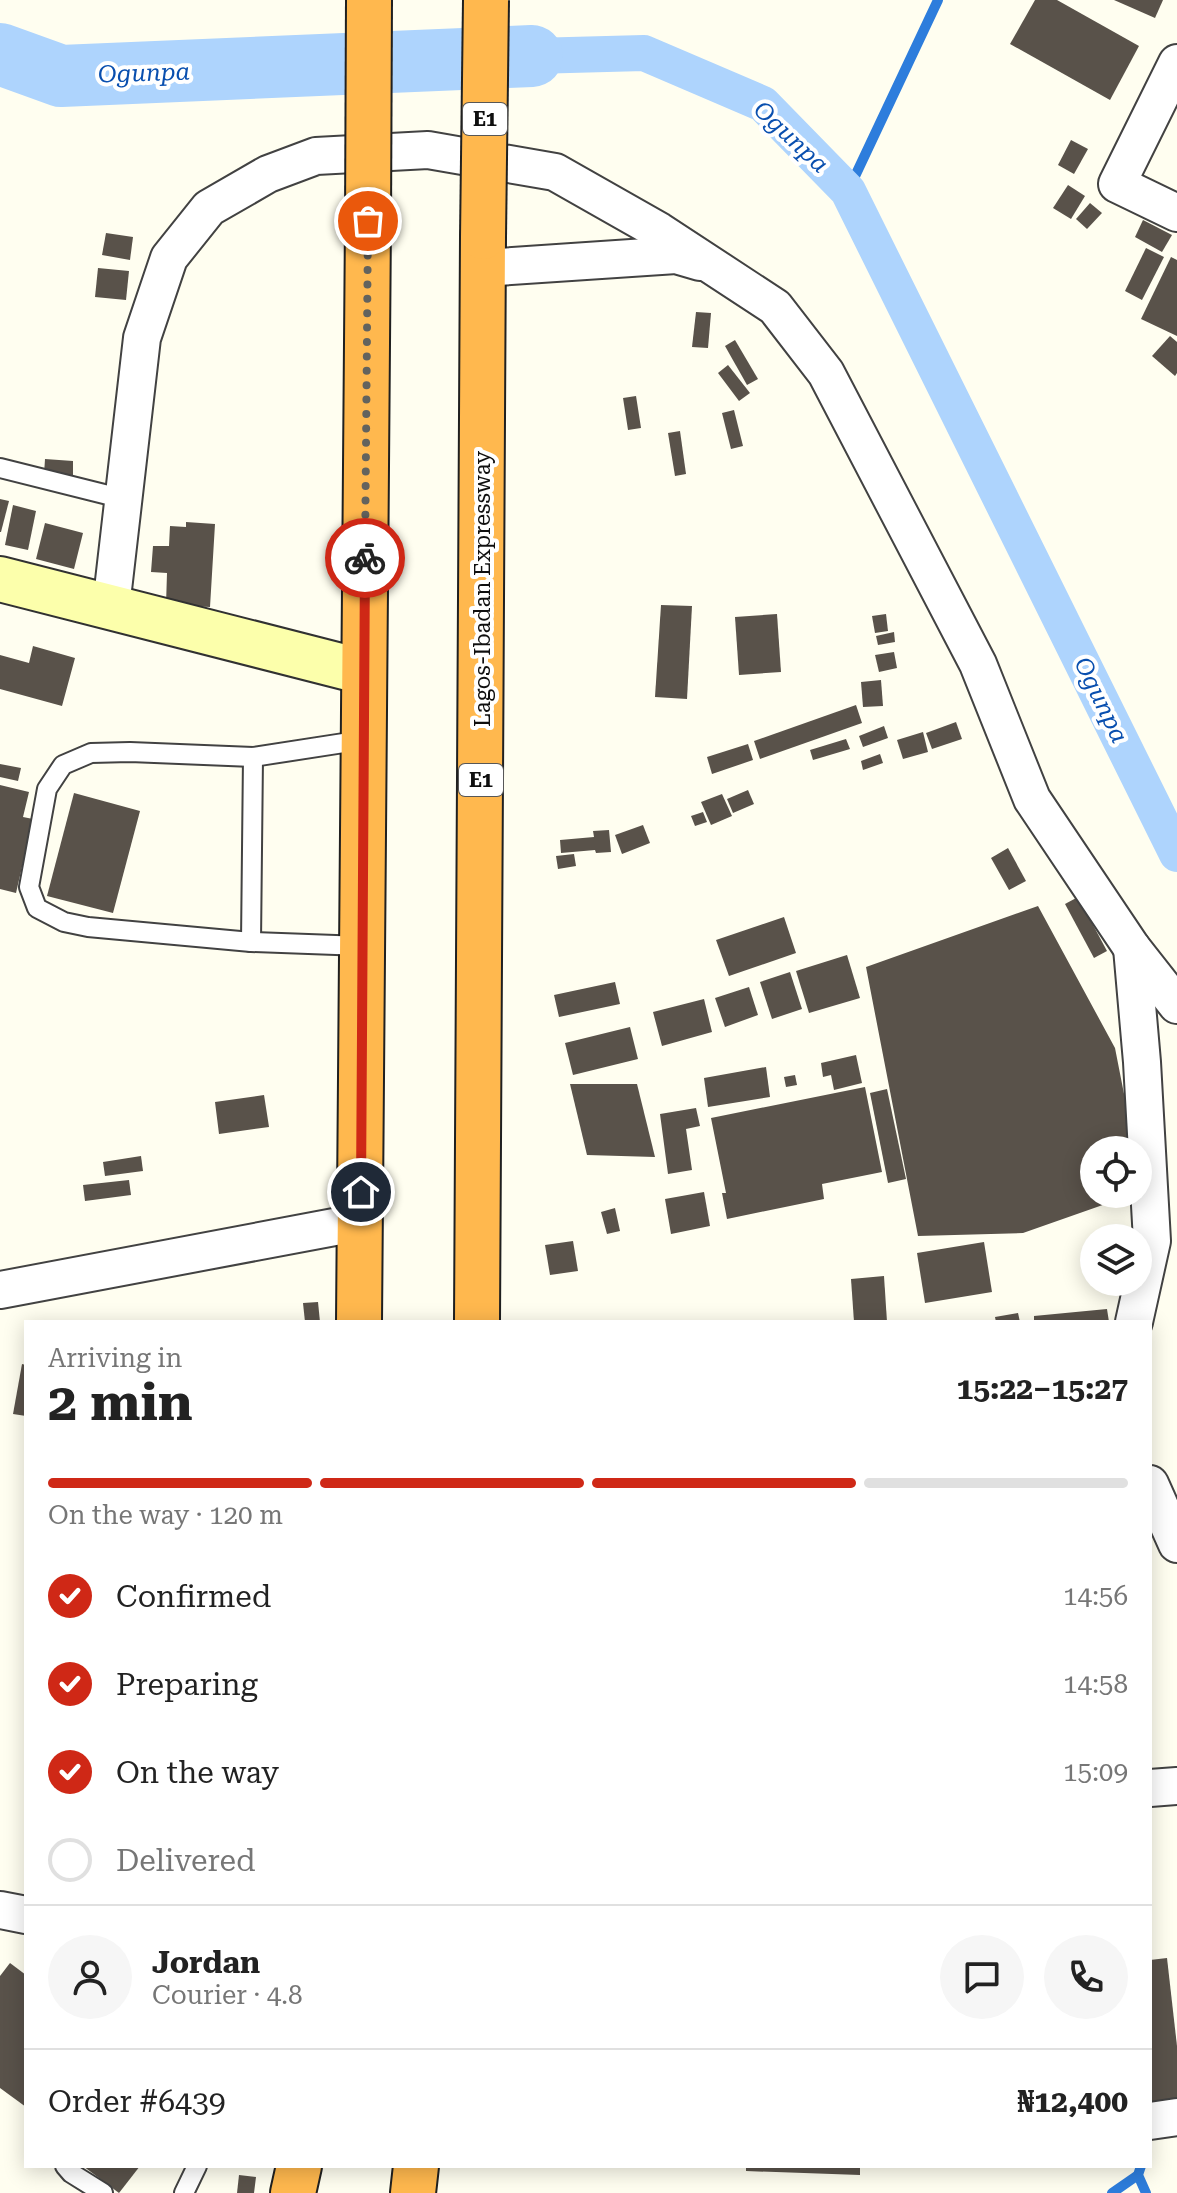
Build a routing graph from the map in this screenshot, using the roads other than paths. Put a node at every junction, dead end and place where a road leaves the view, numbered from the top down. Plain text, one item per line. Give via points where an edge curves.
1 (369, 0) edge
2 (486, 0) edge
3 (1177, 63) edge
4 (1177, 213) edge
5 (483, 253) junction
6 (716, 267) junction
7 (0, 468) edge
8 (124, 499) junction
9 (0, 579) edge
10 (111, 607) junction
11 (364, 672) junction
12 (364, 740) junction
13 (253, 757) junction
14 (251, 942) junction
15 (363, 946) junction
16 (1132, 948) junction
17 (1166, 992) edge
18 (361, 1222) junction
19 (0, 1290) edge
20 (359, 1320) edge
21 (477, 1320) edge
22 (1134, 1320) edge
23 (1152, 1488) edge
24 (1177, 1544) edge
25 (1177, 1786) edge
26 (1152, 1788) edge
27 (0, 1910) edge
28 (24, 1915) edge
29 (1177, 2117) edge
30 (1152, 2121) edge
31 (67, 2168) edge
32 (196, 2168) edge
33 (299, 2168) edge
34 (416, 2168) edge
35 (103, 2193) edge
36 (184, 2193) edge
37 (293, 2193) edge
38 (413, 2193) edge

1 - 11 highway, bridge
2 - 5 highway, Lagos-Ibadan Expressway / E1, bridge
3 - 4 street via 1117,184
5 - 6 street via 676,255
5 - 21 highway, Lagos-Ibadan Expressway / E1
6 - 8 street via 555,172 428,150 316,156 268,174 209,208 169,258 142,338
6 - 16 street via 775,307 826,373 978,664 1032,799
7 - 8 lane
8 - 10 street
9 - 10 street
10 - 11 street
11 - 12 highway
12 - 13 lane
12 - 15 highway
13 - 14 lane
13 - 14 lane via 91,753 63,765 47,789 29,887 37,908 64,922
14 - 15 lane
15 - 18 highway
16 - 17 street
16 - 22 street via 1152,1241
18 - 19 street
18 - 20 highway
23 - 24 street
25 - 26 street
27 - 28 street
29 - 30 street
31 - 35 lane
32 - 36 lane
33 - 37 highway
34 - 38 highway

